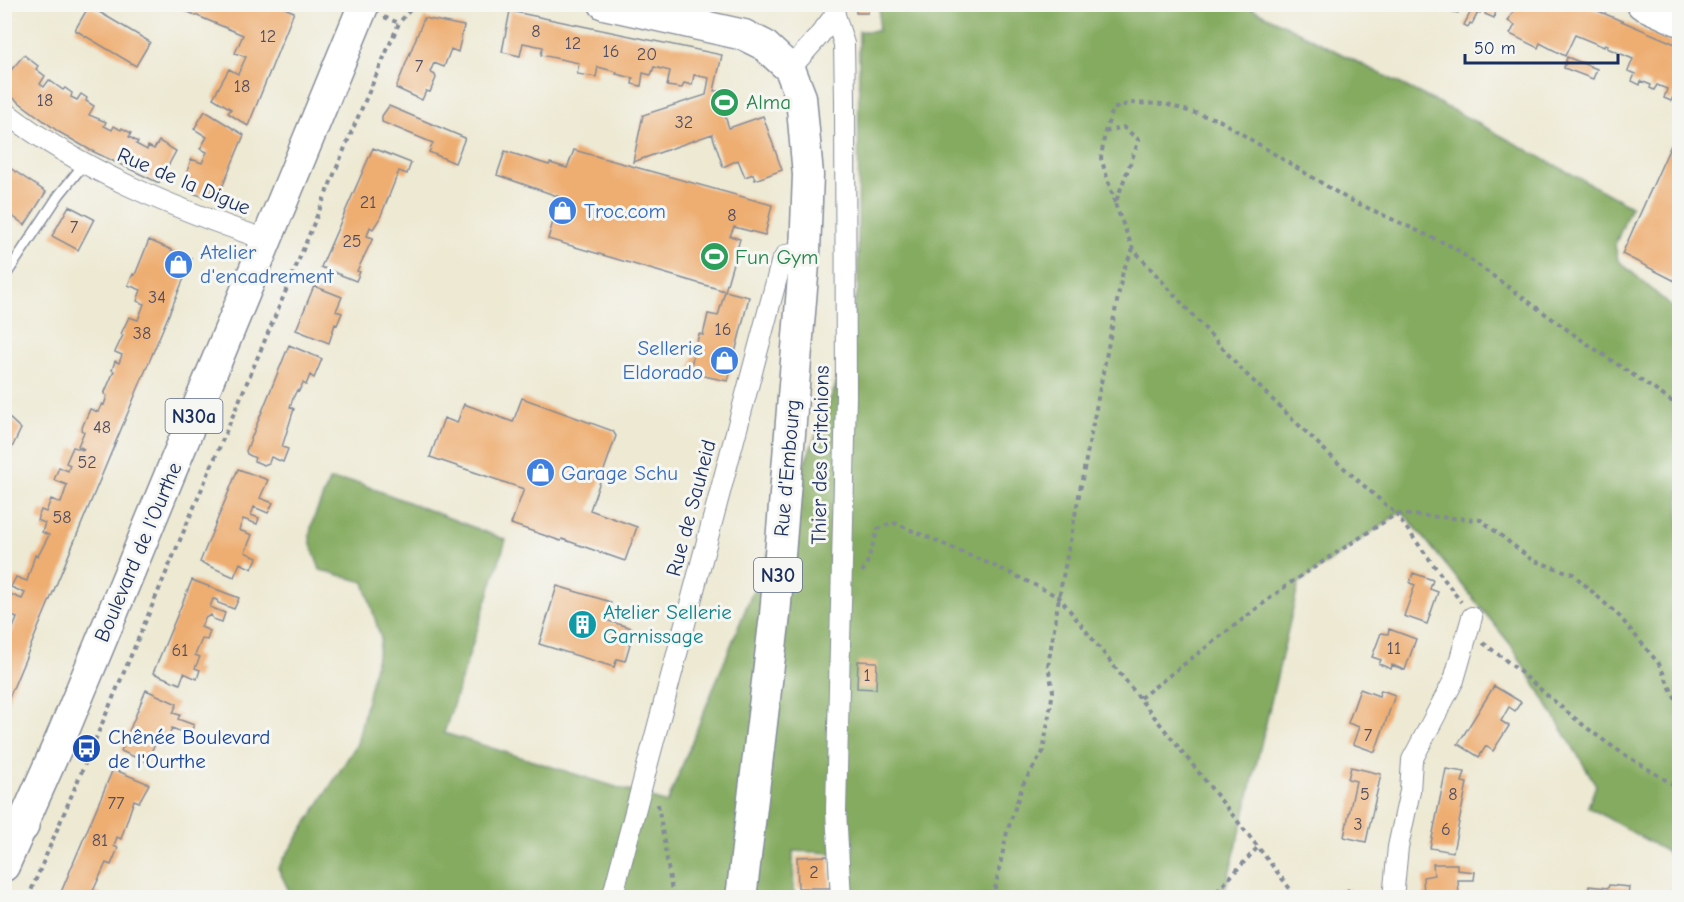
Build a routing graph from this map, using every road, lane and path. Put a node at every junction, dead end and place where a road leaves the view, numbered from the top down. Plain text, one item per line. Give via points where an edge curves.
1 (364, 4) edge
2 (415, 4) edge
3 (604, 4) edge
4 (1645, 5) edge
5 (835, 10) edge
6 (1680, 21) edge
7 (790, 69) junction
8 (4, 111) edge
9 (1104, 132) junction
10 (84, 164) junction
11 (1115, 204) junction
12 (267, 240) junction
13 (1133, 249) junction
14 (805, 252) junction
15 (4, 278) edge
16 (1680, 407) edge
17 (1396, 514) junction
18 (842, 583) junction
19 (1059, 597) junction
20 (1470, 625) junction
21 (1140, 698) junction
22 (1680, 709) edge
23 (1680, 789) edge
24 (658, 803) dead end
25 (1680, 806) edge
26 (14, 830) edge
27 (1258, 847) junction
28 (1680, 852) edge
29 (4, 866) edge
30 (28, 897) edge
31 (612, 897) edge
32 (672, 897) edge
33 (741, 897) edge
34 (841, 897) edge
35 (993, 897) edge
36 (1211, 897) edge
37 (1297, 897) edge
38 (1393, 897) edge

1 - 12 main road, Boulevard de l'Ourthe / N30a
2 - 30 path via 399,23 351,133
3 - 7 main road, N30 via 744,35 765,45
4 - 6 main road
5 - 7 street
5 - 18 street, Thier des Critchions via 844,44 845,111
7 - 14 main road, N30 via 801,97 808,175
8 - 10 street, Rue de la Digue
9 - 11 path via 1101,158
9 - 11 path via 1124,127 1139,140
9 - 16 path via 1113,109 1130,103 1165,104 1219,120 1346,198 1454,247
10 - 12 street, Rue de la Digue
10 - 15 lane, Rue de la Digue
11 - 13 path
12 - 26 main road, Boulevard de l'Ourthe / N30a
13 - 17 path via 1244,372
13 - 19 path via 1123,271
14 - 31 street, Rue de Sauheid via 786,255 781,263
14 - 33 main road, Rue d'Embourg / N30 via 775,615
17 - 20 path
17 - 21 path via 1290,583
17 - 22 path via 1481,520 1532,560 1573,574 1620,617 1659,664
18 - 19 path via 857,580 879,529 892,522
18 - 34 street, Thier des Critchions via 836,811
19 - 21 path
19 - 35 path via 1048,666 1053,691 1043,752 1023,784
20 - 23 path via 1593,733
20 - 38 street via 1454,680 1412,760
21 - 27 path
24 - 32 path
25 - 28 path via 1675,849
26 - 29 main road, Boulevard de l'Ourthe / N30a
27 - 36 path
27 - 37 path

